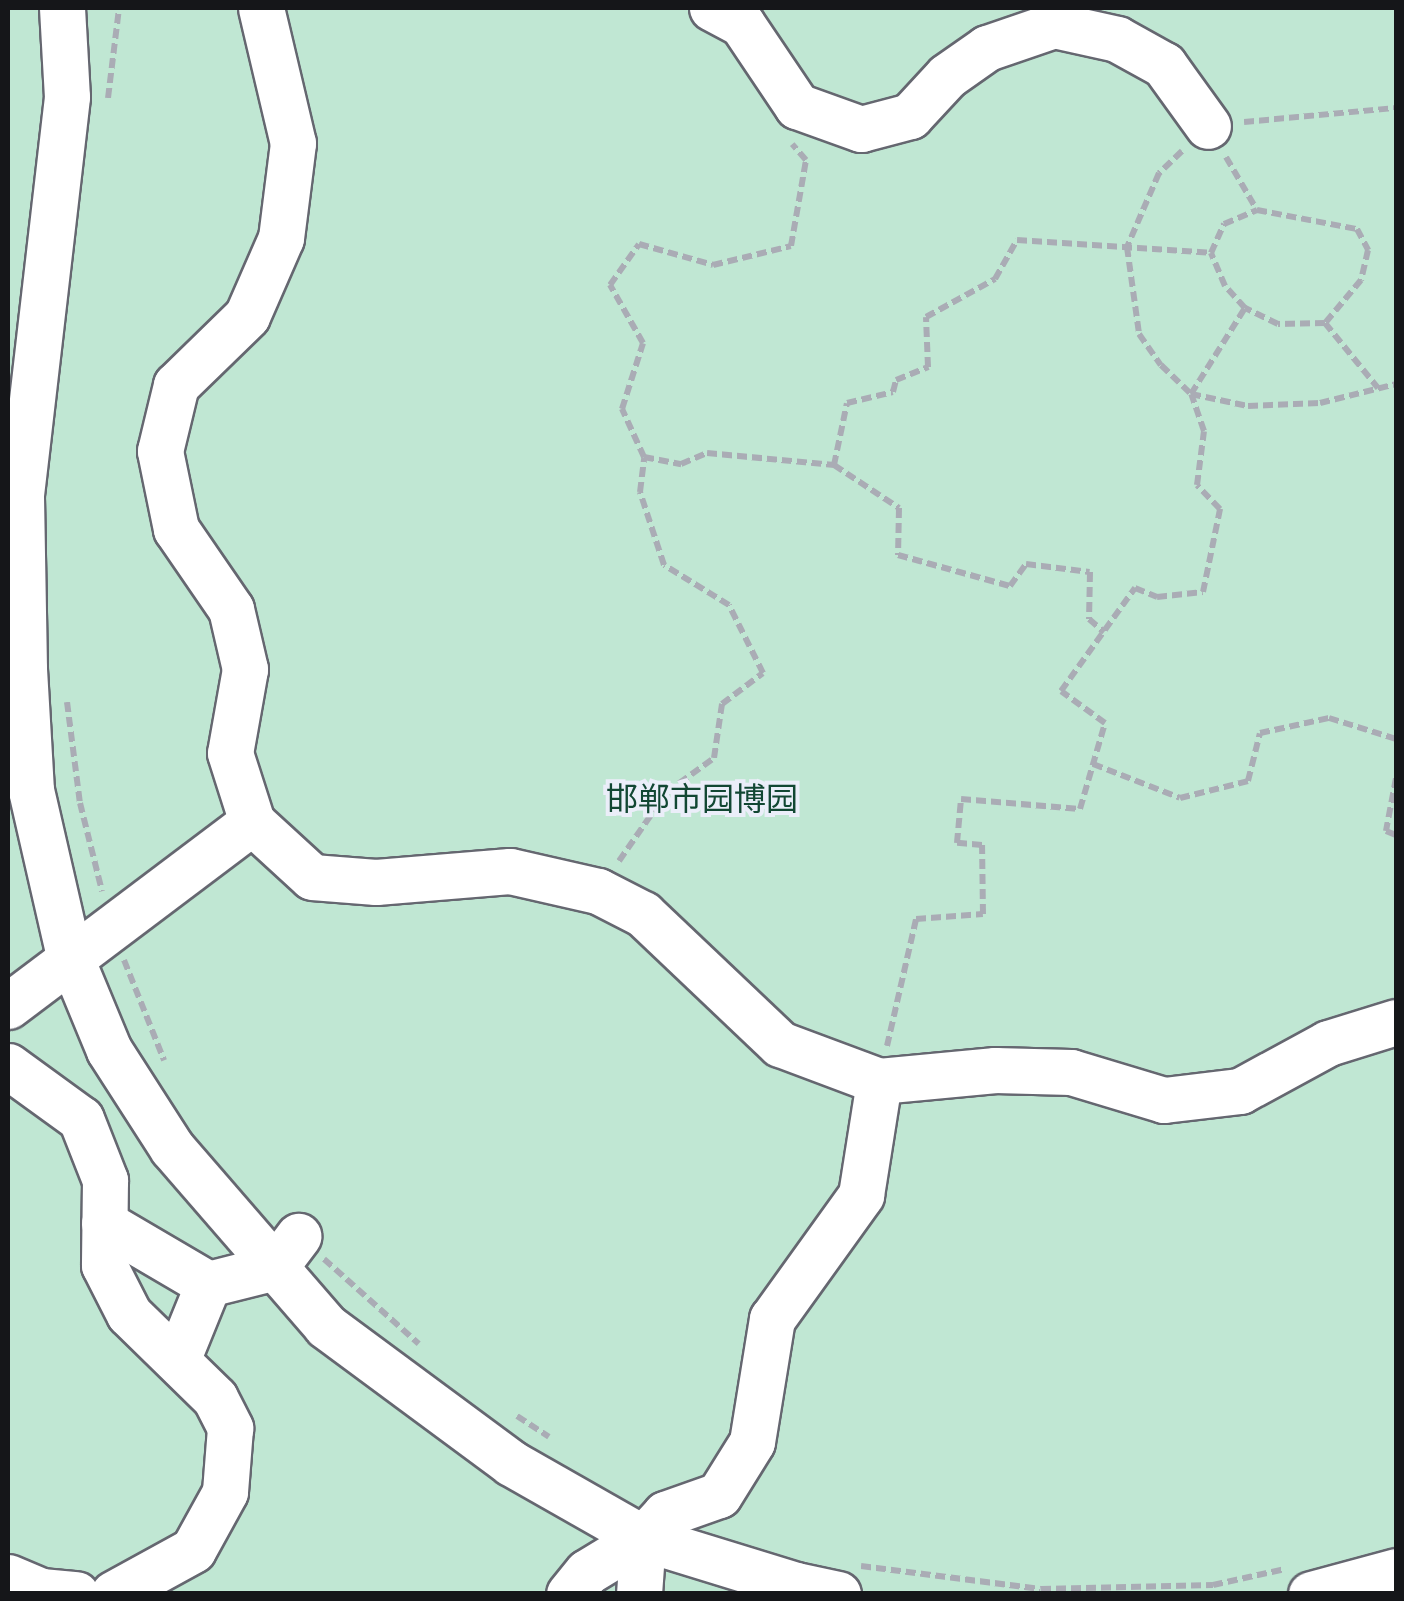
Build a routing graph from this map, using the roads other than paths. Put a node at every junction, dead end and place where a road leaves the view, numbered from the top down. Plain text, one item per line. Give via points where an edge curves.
1 (62, 8) edge
2 (251, 8) edge
3 (712, 8) edge
4 (1208, 126) road end
5 (252, 822) junction
6 (71, 956) junction
7 (8, 1006) edge
8 (1395, 1022) edge
9 (8, 1066) edge
10 (879, 1081) junction
11 (104, 1223) junction
12 (286, 1251) junction
13 (208, 1284) junction
14 (178, 1358) junction
15 (643, 1538) junction
16 (1396, 1571) edge
17 (8, 1577) edge
18 (843, 1579) edge
19 (1319, 1586) edge
20 (76, 1594) edge
21 (113, 1594) edge
22 (569, 1594) edge
23 (638, 1594) edge

1 - 6 street via 67,97 21,498 31,790
2 - 5 street via 293,142 280,238 246,316 176,385 160,451 176,529 234,624 245,669 230,753
3 - 4 street via 742,24 797,106 861,129 910,116 947,76 986,48 1054,25 1117,39 1164,64
5 - 6 street
5 - 10 street via 312,878 376,882 510,872 598,891 643,914 780,1044
6 - 7 street
6 - 12 street via 109,1050 172,1148
8 - 10 street via 1328,1043 1240,1092 1164,1100 1071,1072 995,1070
9 - 11 street via 81,1118 105,1180
10 - 15 street via 861,1195 772,1319 752,1442 720,1496 665,1514
11 - 13 street
11 - 14 street via 104,1265 129,1314
12 - 13 street
12 - 15 street via 326,1326 511,1464
13 - 14 street
14 - 21 street via 215,1398 230,1428 226,1492 193,1550
15 - 18 street via 796,1586
15 - 22 street via 587,1572
15 - 23 street
16 - 19 street
17 - 20 street via 41,1591

